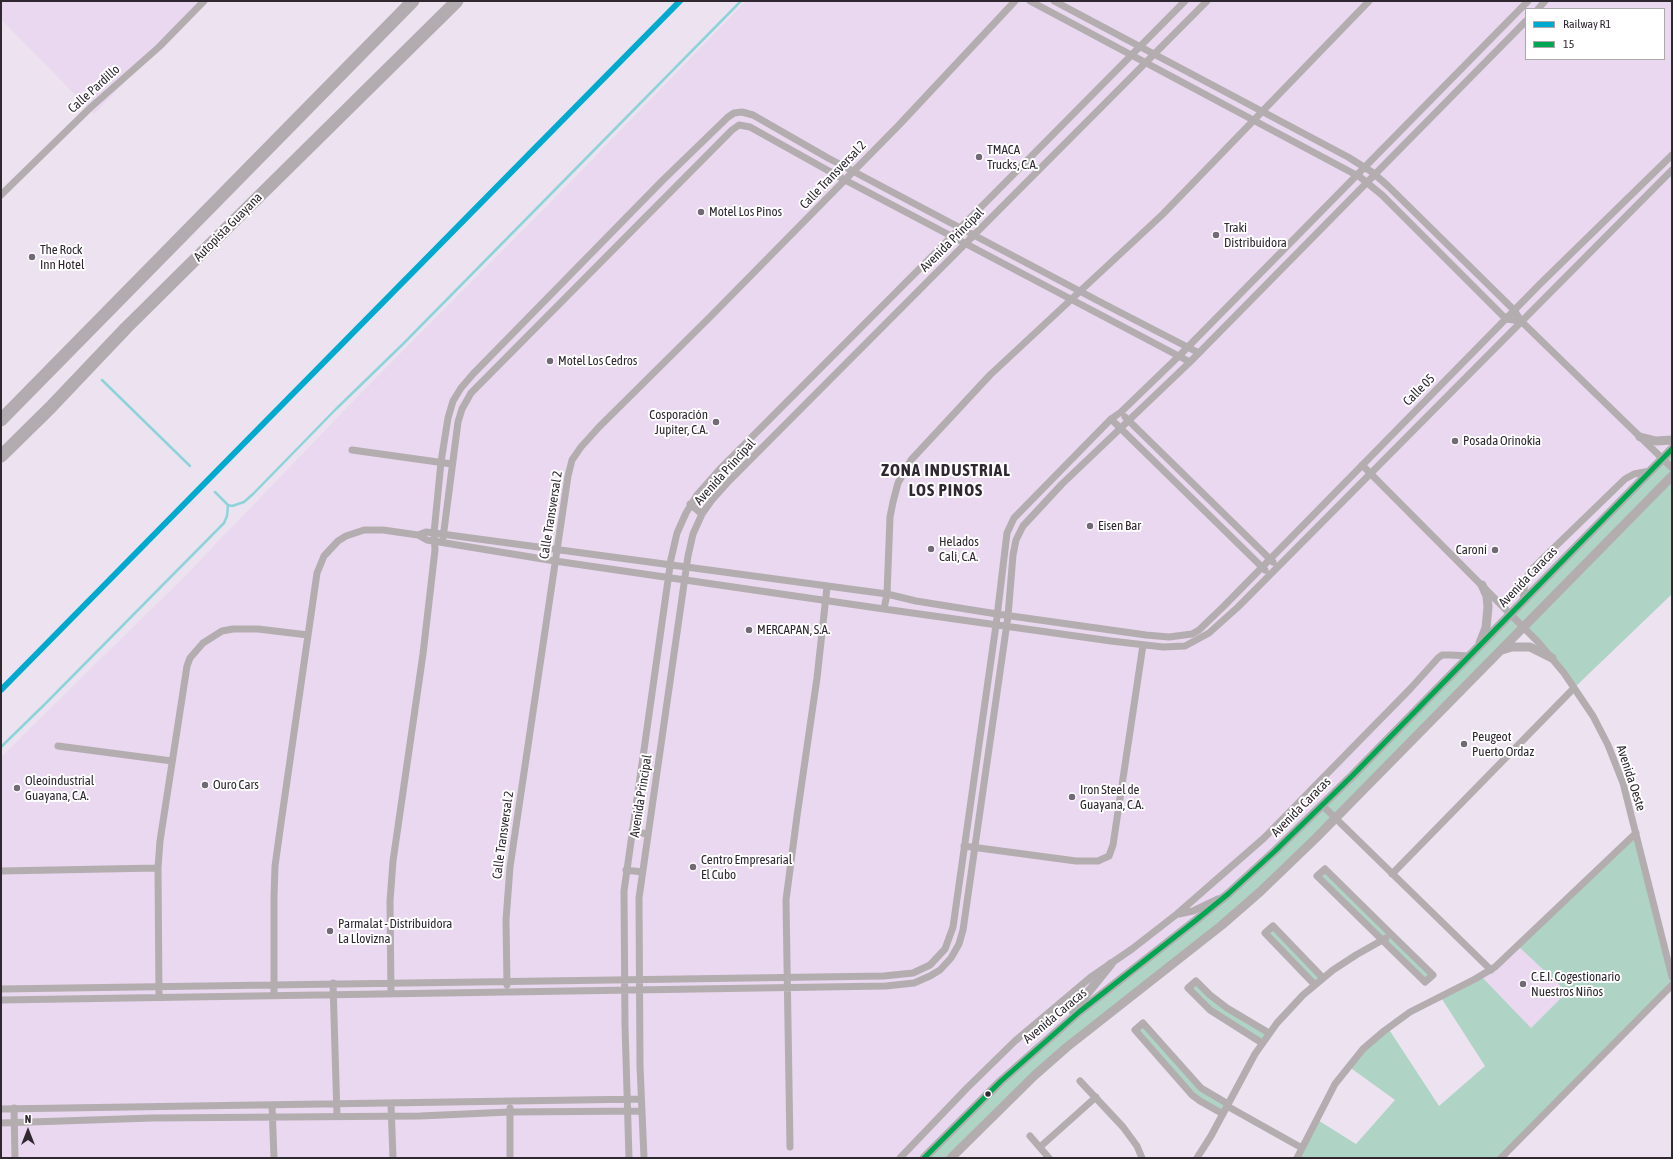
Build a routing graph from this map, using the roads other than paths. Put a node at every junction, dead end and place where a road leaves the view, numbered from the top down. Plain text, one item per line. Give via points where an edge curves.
1 (204, 1) edge
2 (413, 1) edge
3 (457, 1) edge
4 (1015, 1) edge
5 (1030, 1) edge
6 (1054, 1) edge
7 (1185, 1) edge
8 (1207, 1) edge
9 (1370, 1) edge
10 (1528, 1) edge
11 (1532, 1) edge
12 (1545, 1) edge
13 (1538, 8) edge
14 (1090, 20) junction
15 (1525, 22) edge
16 (1083, 30) junction
17 (1140, 46) junction
18 (1154, 54) junction
19 (1131, 55) junction
20 (1145, 63) junction
21 (1261, 111) junction
22 (742, 112) junction
23 (1253, 120) junction
24 (739, 125) junction
25 (694, 149) junction
26 (1672, 155) edge
27 (704, 158) junction
28 (1664, 164) junction
29 (1365, 167) junction
30 (1672, 170) edge
31 (853, 171) junction
32 (1375, 174) junction
33 (1358, 175) junction
34 (845, 180) junction
35 (1367, 182) junction
36 (1, 195) edge
37 (961, 228) junction
38 (974, 235) junction
39 (952, 237) junction
40 (966, 244) junction
41 (567, 278) junction
42 (577, 286) junction
43 (1080, 290) junction
44 (1071, 300) junction
45 (1514, 310) junction
46 (1506, 319) junction
47 (1521, 321) junction
48 (506, 341) junction
49 (1187, 347) junction
50 (515, 348) junction
51 (1199, 353) junction
52 (1179, 356) junction
53 (1190, 362) junction
54 (466, 382) junction
55 (475, 388) junction
56 (1121, 412) junction
57 (1111, 419) junction
58 (1, 420) edge
59 (1128, 420) junction
60 (1120, 427) junction
61 (1640, 437) junction
62 (1672, 440) edge
63 (1672, 449) edge
64 (352, 450) dead end
65 (1, 456) edge
66 (1662, 458) junction
67 (441, 462) junction
68 (452, 464) junction
69 (1362, 465) junction
70 (1672, 468) edge
71 (1650, 471) junction
72 (1370, 474) junction
73 (1672, 476) edge
74 (700, 491) junction
75 (712, 500) junction
76 (690, 504) junction
77 (702, 514) junction
78 (1009, 527) junction
79 (434, 533) junction
80 (1019, 533) junction
81 (443, 534) junction
82 (418, 535) junction
83 (433, 541) junction
84 (442, 542) junction
85 (435, 550) junction
86 (557, 550) junction
87 (1270, 559) junction
88 (556, 561) junction
89 (670, 565) junction
90 (686, 567) junction
91 (1262, 567) junction
92 (1278, 567) junction
93 (1270, 575) junction
94 (669, 577) junction
95 (684, 580) junction
96 (1482, 584) junction
97 (827, 587) junction
98 (887, 594) junction
99 (826, 600) junction
100 (1523, 601) junction
101 (884, 609) junction
102 (1511, 613) junction
103 (997, 614) junction
104 (1008, 616) junction
105 (1070, 624) junction
106 (996, 625) junction
107 (1007, 626) junction
108 (1524, 626) junction
109 (308, 635) junction
110 (1068, 635) junction
111 (1142, 645) junction
112 (1478, 647) junction
113 (1499, 652) junction
114 (1469, 656) junction
115 (1552, 658) junction
116 (1574, 688) junction
117 (58, 746) dead end
118 (172, 761) junction
119 (1322, 805) junction
120 (1335, 818) junction
121 (632, 831) junction
122 (1636, 833) junction
123 (647, 834) junction
124 (964, 846) junction
125 (975, 847) junction
126 (158, 868) junction
127 (626, 870) junction
128 (1, 871) edge
129 (642, 872) junction
130 (1392, 874) junction
131 (1228, 894) junction
132 (1177, 914) junction
133 (1392, 935) junction
134 (1383, 940) junction
135 (1111, 964) junction
136 (1491, 970) junction
137 (872, 976) junction
138 (1672, 977) edge
139 (787, 978) junction
140 (1323, 978) junction
141 (639, 979) junction
142 (624, 980) junction
143 (507, 981) junction
144 (391, 982) junction
145 (334, 983) junction
146 (274, 984) junction
147 (1315, 985) junction
148 (1672, 985) edge
149 (159, 986) junction
150 (872, 986) junction
151 (1, 988) edge
152 (787, 988) junction
153 (624, 990) junction
154 (639, 990) junction
155 (508, 992) junction
156 (391, 994) junction
157 (274, 995) junction
158 (334, 995) junction
159 (159, 997) junction
160 (1, 1000) edge
161 (1269, 1033) junction
162 (1054, 1034) junction
163 (1262, 1043) junction
164 (1080, 1081) dead end
165 (1096, 1097) junction
166 (641, 1099) junction
167 (626, 1100) junction
168 (510, 1101) junction
169 (337, 1104) junction
170 (391, 1104) junction
171 (272, 1105) junction
172 (1228, 1105) junction
173 (152, 1106) junction
174 (14, 1108) junction
175 (1, 1109) edge
176 (642, 1110) junction
177 (510, 1112) junction
178 (627, 1112) junction
179 (1223, 1114) junction
180 (392, 1115) junction
181 (337, 1116) junction
182 (273, 1117) junction
183 (152, 1118) junction
184 (1, 1123) edge
185 (14, 1123) junction
186 (1030, 1136) dead end
187 (790, 1147) dead end
188 (1040, 1147) junction
189 (1302, 1148) junction
190 (1505, 1156) edge
191 (15, 1158) edge
192 (274, 1158) edge
193 (393, 1158) edge
194 (510, 1158) edge
195 (629, 1158) edge
196 (644, 1158) edge
197 (900, 1158) edge
198 (924, 1158) edge
199 (951, 1158) edge
200 (1049, 1158) edge
201 (1142, 1158) edge
202 (1197, 1158) edge
203 (1297, 1158) edge

1 - 36 street, Calle Pardillo via 159,47 90,108
2 - 58 highway, Autopista Guayana
3 - 65 highway, Autopista Guayana via 126,328
4 - 31 street, Calle Transversal 2
5 - 16 street
6 - 14 street
7 - 17 street, Avenida Principal
8 - 18 street, Avenida Principal
9 - 21 street
10 - 29 street
11 - 13 street
12 - 13 street
14 - 16 street
14 - 17 street
15 - 32 street
16 - 19 street
17 - 18 street
17 - 19 street, Avenida Principal
18 - 20 street, Avenida Principal
18 - 21 street
19 - 20 street
19 - 37 street, Avenida Principal
20 - 23 street
20 - 38 street, Avenida Principal
21 - 23 street
21 - 29 street
22 - 24 street
22 - 25 street via 728,117
22 - 31 street via 753,115
23 - 33 street
23 - 43 street via 1163,214
24 - 27 street
24 - 34 street via 750,126
25 - 27 street
25 - 41 street
26 - 28 street, Calle 05
27 - 42 street
28 - 30 street
28 - 45 street, Calle 05
29 - 32 street
29 - 33 street
30 - 47 street, Calle 05
31 - 34 street, Calle Transversal 2
31 - 37 street
32 - 35 street
32 - 45 street
33 - 35 street
33 - 49 street
34 - 39 street
34 - 86 street, Calle Transversal 2 via 581,447 572,460 568,476
35 - 46 street
35 - 51 street
37 - 38 street
37 - 39 street, Avenida Principal
38 - 40 street, Avenida Principal
38 - 43 street
39 - 40 street
39 - 74 street, Avenida Principal
40 - 44 street
40 - 75 street, Avenida Principal
41 - 42 street
41 - 48 street
42 - 50 street
43 - 44 street
43 - 49 street
44 - 52 street
44 - 98 street via 990,375 918,451 905,469 895,491 890,517
45 - 46 street, Calle 05
45 - 47 street
46 - 47 street
46 - 69 street, Calle 05
47 - 61 street
47 - 72 street, Calle 05
48 - 50 street
48 - 54 street
49 - 51 street
49 - 52 street
50 - 55 street
51 - 53 street
52 - 53 street
52 - 56 street
53 - 59 street
54 - 55 street
54 - 67 street via 450,409
55 - 68 street via 460,415
56 - 57 street
56 - 59 street
57 - 60 street
57 - 78 street via 1018,513
59 - 60 street
59 - 87 street
60 - 80 street via 1039,507
60 - 91 street
61 - 62 street via 1656,441
61 - 66 street
63 - 66 street, Avenida Caracas
64 - 67 street
66 - 70 street
66 - 71 street, Avenida Caracas
67 - 68 street
67 - 79 street
68 - 81 street
69 - 72 street, Avenida Oeste
69 - 87 street, Calle 05
71 - 100 street, Avenida Caracas
71 - 100 street via 1624,479 1529,572
72 - 92 street, Calle 05
72 - 96 street, Avenida Oeste
73 - 108 street
74 - 75 street
74 - 76 street, Avenida Principal
75 - 77 street, Avenida Principal
76 - 77 street
76 - 89 street, Avenida Principal via 678,533
77 - 90 street, Avenida Principal via 690,543
78 - 80 street
78 - 103 street
79 - 81 street, Calle 05
79 - 82 street, Calle 05
79 - 83 street
80 - 104 street via 1014,555
81 - 84 street
81 - 86 street, Calle 05
82 - 83 street
82 - 109 street via 364,530 346,536 329,549 319,564
83 - 84 street
83 - 85 street
84 - 85 street
84 - 88 street
85 - 144 street via 423,654 393,861 390,901
86 - 88 street, Calle Transversal 2
86 - 89 street, Calle 05
87 - 91 street, Calle 05
87 - 92 street
88 - 94 street
88 - 143 street, Calle Transversal 2 via 509,878 506,920
89 - 90 street, Calle 05
89 - 94 street, Avenida Principal
90 - 95 street, Avenida Principal
90 - 97 street, Calle 05
91 - 93 street
91 - 105 street, Calle 05 via 1192,634 1163,637
92 - 93 street, Calle 05
93 - 111 street, Calle 05 via 1209,633 1185,646
94 - 95 street
94 - 121 street, Avenida Principal
95 - 99 street
95 - 123 street, Avenida Principal
96 - 102 street, Avenida Oeste
96 - 112 street via 1486,596 1487,619
97 - 98 street, Calle 05
97 - 99 street
98 - 101 street
98 - 103 street, Calle 05
99 - 101 street
99 - 139 street via 789,872 786,912
100 - 102 street, Avenida Caracas
101 - 106 street
102 - 108 street, Avenida Oeste
102 - 112 street, Avenida Caracas
103 - 104 street, Calle 05
103 - 106 street
104 - 105 street, Calle 05
104 - 107 street
105 - 110 street
106 - 107 street
106 - 124 street
107 - 110 street
107 - 125 street
108 - 113 street
108 - 115 street, Avenida Oeste
109 - 118 street via 233,629 217,634 203,643 190,658 187,666
109 - 146 street via 276,866
110 - 111 street
111 - 125 street via 1113,845 1109,856 1098,861 1081,861
112 - 114 street, Avenida Caracas
113 - 115 street via 1525,646
113 - 120 street
114 - 119 street, Avenida Caracas
114 - 132 street via 1450,654 1438,658 1264,838
115 - 116 street, Avenida Oeste
116 - 122 street, Avenida Oeste via 1601,730 1614,760
116 - 130 street
117 - 118 street
118 - 126 street
119 - 120 street
119 - 131 street, Avenida Caracas
120 - 130 street
120 - 199 street via 1232,917 1056,1057
121 - 123 street
121 - 127 street, Avenida Principal
122 - 136 street
122 - 138 street, Avenida Oeste
123 - 129 street, Avenida Principal
124 - 125 street
124 - 137 street via 953,926 948,943 942,952 930,965 913,973
125 - 150 street via 963,930 951,958 935,973 919,982
126 - 128 street
126 - 149 street
127 - 129 street
127 - 142 street, Avenida Principal via 623,913
129 - 141 street, Avenida Principal via 638,907
130 - 136 street
131 - 132 street via 1193,911
131 - 162 street, Avenida Caracas
132 - 135 street
133 - 134 street
133 - 134 street via 1433,975 1425,982
133 - 134 street via 1325,869 1317,876
134 - 140 street via 1344,962
135 - 162 street
135 - 197 street via 1015,1041
136 - 189 street via 1410,1012 1374,1039 1335,1084
137 - 139 street
137 - 150 street
139 - 141 street
139 - 152 street
140 - 147 street
140 - 147 street via 1272,926 1265,932
141 - 142 street
141 - 154 street, Avenida Principal
142 - 143 street
142 - 153 street, Avenida Principal
143 - 144 street
143 - 155 street, Calle Transversal 2
144 - 145 street
144 - 156 street
145 - 146 street
145 - 158 street
146 - 149 street
146 - 157 street
147 - 161 street
148 - 190 street
149 - 151 street
149 - 159 street
150 - 152 street
152 - 154 street
152 - 187 street
153 - 154 street
153 - 155 street
153 - 167 street, Avenida Principal
154 - 166 street, Avenida Principal
155 - 156 street
156 - 158 street
157 - 158 street
157 - 159 street
158 - 169 street
159 - 160 street
161 - 163 street
161 - 163 street via 1227,1008 1196,981 1188,988 1210,1010
162 - 198 street, Avenida Caracas via 1001,1081
163 - 172 street
164 - 165 street
165 - 188 street
165 - 201 street via 1131,1138
166 - 167 street
166 - 176 street, Avenida Principal
167 - 168 street
167 - 178 street, Avenida Principal
168 - 170 street
168 - 177 street
169 - 170 street
169 - 171 street
169 - 181 street
170 - 180 street
171 - 173 street
171 - 182 street
172 - 179 street
172 - 179 street via 1201,1088 1143,1023 1135,1030 1192,1095
172 - 189 street
173 - 174 street
173 - 183 street
174 - 175 street
174 - 185 street
176 - 178 street
176 - 196 street, Avenida Principal
177 - 178 street
177 - 180 street
177 - 194 street
178 - 195 street, Avenida Principal
179 - 202 street
180 - 181 street
180 - 193 street
181 - 182 street
182 - 183 street
182 - 192 street
183 - 185 street
184 - 185 street
185 - 191 street
186 - 188 street
188 - 200 street
189 - 203 street

